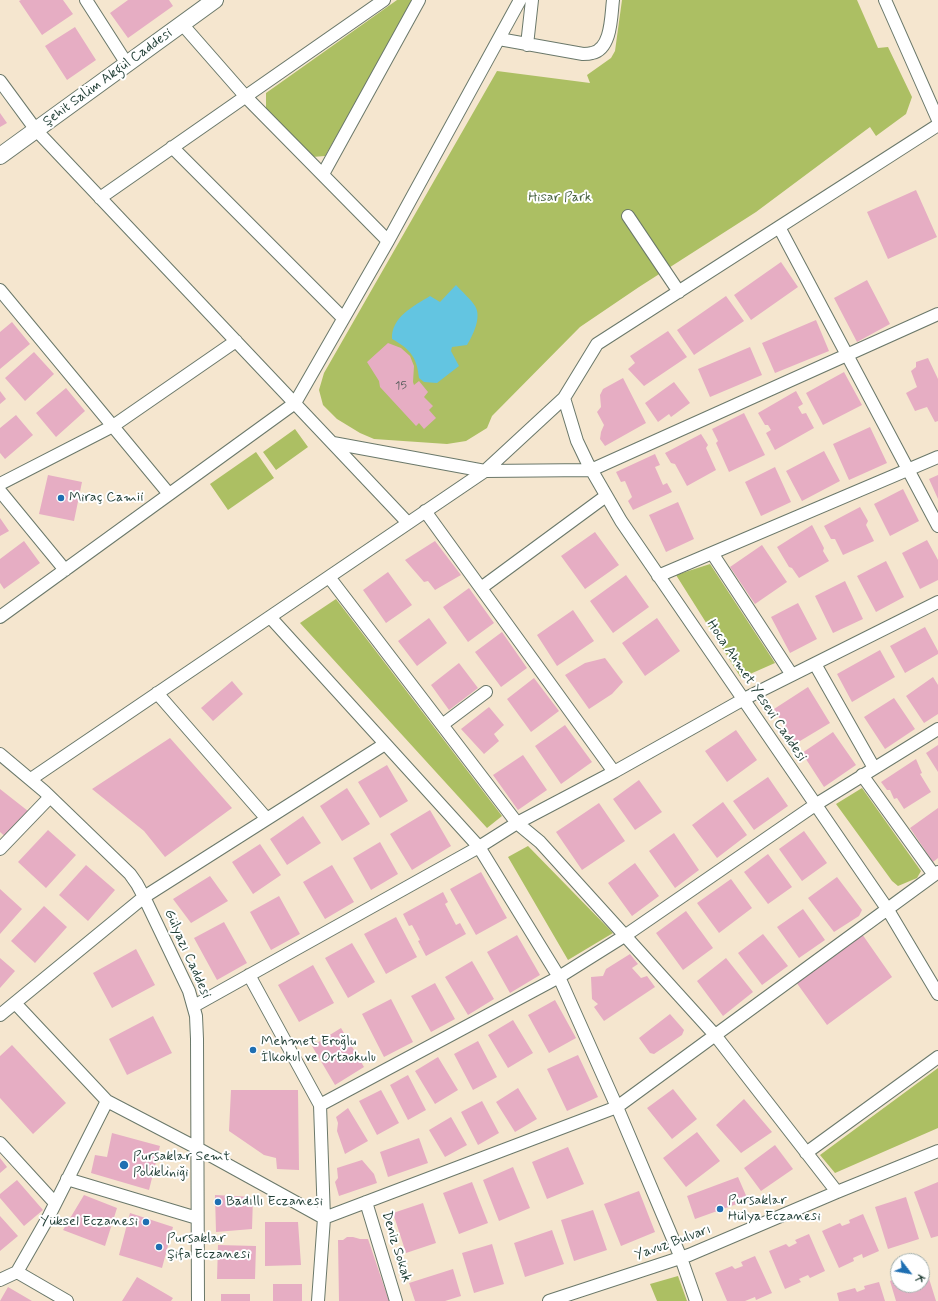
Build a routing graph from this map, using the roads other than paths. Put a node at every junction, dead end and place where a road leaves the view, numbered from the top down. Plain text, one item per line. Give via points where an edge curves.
1 (86, 0) edge
2 (215, 0) edge
3 (384, 0) edge
4 (419, 0) edge
5 (520, 0) edge
6 (532, 0) edge
7 (613, 0) edge
8 (885, 0) edge
9 (182, 24) junction
10 (499, 39) junction
11 (527, 45) junction
12 (126, 64) junction
13 (0, 81) edge
14 (246, 97) junction
15 (938, 120) edge
16 (938, 125) edge
17 (36, 130) junction
18 (172, 147) junction
19 (0, 156) edge
20 (322, 174) junction
21 (100, 198) junction
22 (628, 216) dead end
23 (779, 227) junction
24 (388, 241) junction
25 (0, 290) edge
26 (679, 292) junction
27 (938, 314) edge
28 (343, 318) junction
29 (236, 341) junction
30 (847, 354) junction
31 (564, 398) junction
32 (295, 403) junction
33 (113, 426) junction
34 (333, 443) junction
35 (938, 457) edge
36 (591, 470) junction
37 (908, 470) junction
38 (485, 471) junction
39 (0, 484) edge
40 (0, 491) edge
41 (169, 494) junction
42 (606, 496) junction
43 (426, 511) junction
44 (408, 522) junction
45 (938, 526) edge
46 (712, 553) junction
47 (65, 570) junction
48 (658, 576) junction
49 (329, 577) junction
50 (481, 588) junction
51 (938, 602) edge
52 (0, 617) edge
53 (270, 617) junction
54 (815, 664) junction
55 (792, 675) junction
56 (486, 692) dead end
57 (157, 693) junction
58 (744, 699) junction
59 (442, 725) junction
60 (938, 729) edge
61 (385, 744) junction
62 (0, 754) edge
63 (874, 768) junction
64 (614, 772) junction
65 (862, 775) junction
66 (31, 779) junction
67 (50, 797) junction
68 (815, 805) junction
69 (267, 819) junction
70 (517, 823) junction
71 (479, 847) junction
72 (0, 849) edge
73 (936, 874) edge
74 (144, 897) junction
75 (888, 910) junction
76 (626, 935) junction
77 (249, 975) junction
78 (559, 977) junction
79 (938, 994) edge
80 (15, 1003) junction
81 (194, 1006) junction
82 (0, 1015) edge
83 (716, 1035) junction
84 (938, 1056) edge
85 (107, 1101) junction
86 (320, 1105) junction
87 (617, 1107) junction
88 (0, 1143) edge
89 (197, 1148) junction
90 (938, 1151) edge
91 (806, 1153) junction
92 (67, 1179) junction
93 (836, 1192) junction
94 (366, 1202) junction
95 (55, 1203) junction
96 (197, 1218) junction
97 (324, 1218) junction
98 (681, 1258) junction
99 (17, 1272) junction
100 (0, 1280) edge
101 (63, 1300) edge
102 (198, 1301) edge
103 (318, 1301) edge
104 (396, 1301) edge
105 (549, 1301) edge
106 (696, 1301) edge

1 - 12 street
2 - 9 main road, Şehit Salim Akgül Caddesi
3 - 14 street
4 - 20 street
5 - 10 street
6 - 11 street
7 - 11 street via 608,38 603,47 596,52 583,54
8 - 15 street
9 - 12 main road, Şehit Salim Akgül Caddesi
9 - 14 street
10 - 11 street
10 - 24 street
12 - 17 main road, Şehit Salim Akgül Caddesi
13 - 17 street
14 - 18 street
14 - 20 street
16 - 23 street
17 - 19 main road, Şehit Salim Akgül Caddesi
17 - 21 street
18 - 21 street
18 - 28 street
20 - 24 street
21 - 29 street
22 - 26 street
23 - 26 street
23 - 30 street
24 - 28 street
25 - 33 street
26 - 31 street via 597,344
27 - 30 street
28 - 32 street
29 - 32 street
29 - 33 street
30 - 36 street
30 - 37 street
31 - 36 street, Hoca Ahmet Yesevi Caddesi via 577,441
31 - 38 street
32 - 34 street
32 - 41 street
33 - 39 street
33 - 41 street
34 - 38 street
34 - 44 street
35 - 37 street
36 - 38 street
36 - 42 street, Hoca Ahmet Yesevi Caddesi
37 - 45 street
37 - 46 street
38 - 43 street
40 - 47 street
41 - 47 street
42 - 48 street, Hoca Ahmet Yesevi Caddesi
42 - 50 street
43 - 44 street
43 - 50 street
44 - 49 street
46 - 48 street
46 - 55 street
47 - 52 street
48 - 58 street, Hoca Ahmet Yesevi Caddesi
49 - 53 street
49 - 59 street
50 - 64 street
51 - 54 street
53 - 57 street
53 - 61 street
54 - 55 street
54 - 63 street
55 - 58 street
56 - 59 street
57 - 66 street
57 - 69 street
58 - 64 street
58 - 68 street, Hoca Ahmet Yesevi Caddesi
59 - 70 street
60 - 63 street
61 - 69 street
61 - 71 street
62 - 66 street, Gülyazı Caddesi
63 - 65 street
64 - 70 street
65 - 68 street
65 - 73 street
66 - 67 street, Gülyazı Caddesi
67 - 72 street
67 - 74 street, Gülyazı Caddesi via 130,874
68 - 75 street, Hoca Ahmet Yesevi Caddesi
68 - 76 street
69 - 74 street
70 - 71 street
70 - 76 street via 540,842
71 - 77 street
71 - 78 street
73 - 75 street
74 - 80 street
74 - 81 street, Gülyazı Caddesi
75 - 79 street, Hoca Ahmet Yesevi Caddesi
75 - 83 street
76 - 78 street
76 - 83 street
77 - 81 street
77 - 86 street
78 - 86 street
78 - 87 street
80 - 82 street
80 - 85 street
81 - 89 street, Gülyazı Caddesi via 197,1039
83 - 87 street
83 - 91 street
84 - 91 street
85 - 89 street
85 - 92 street
86 - 97 street
87 - 94 street
87 - 98 street
88 - 95 street
89 - 96 street, Gülyazı Caddesi
89 - 97 street
90 - 93 street, Yavuz Bulvarı
91 - 93 street
92 - 95 street
92 - 96 street
93 - 98 street, Yavuz Bulvarı
94 - 97 street
94 - 104 street, Deniz Sokak
95 - 99 street
96 - 102 street, Gülyazı Caddesi
97 - 103 street
98 - 105 street, Yavuz Bulvarı
98 - 106 street
99 - 100 street
99 - 101 street

